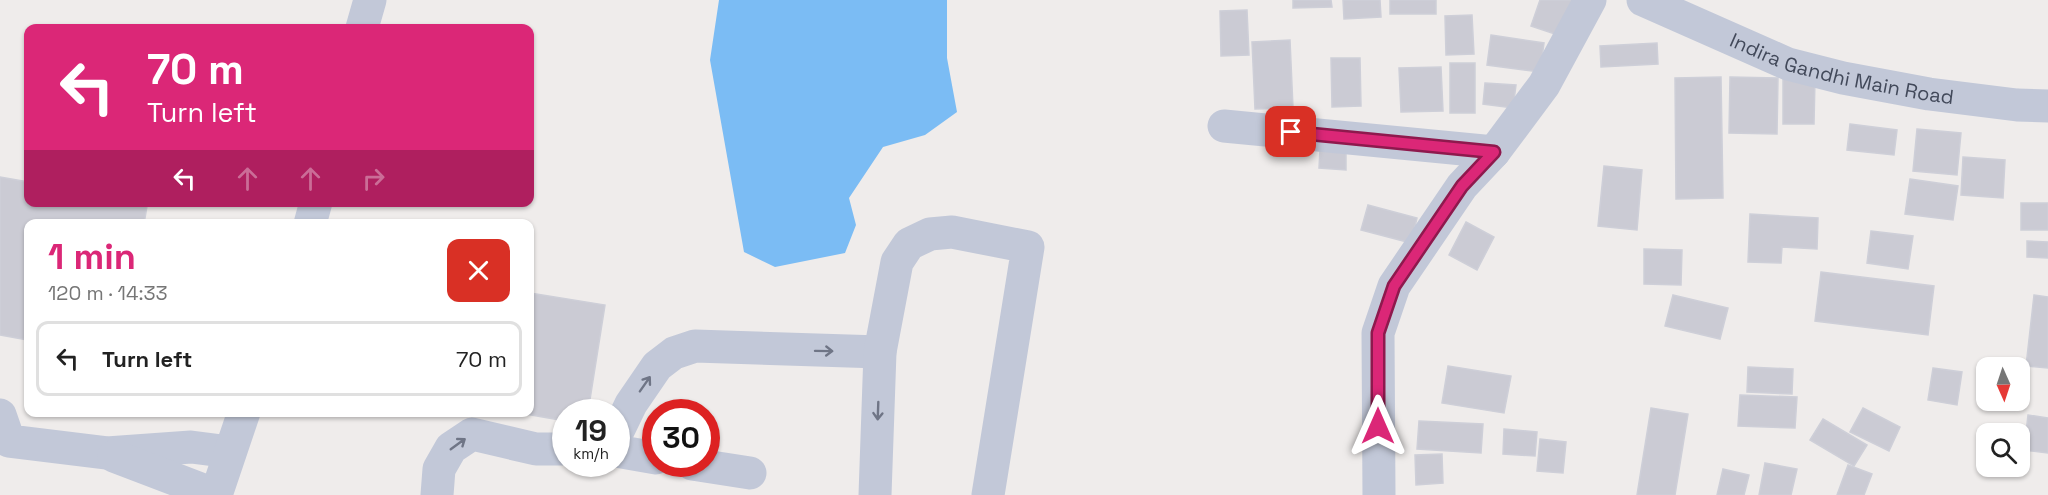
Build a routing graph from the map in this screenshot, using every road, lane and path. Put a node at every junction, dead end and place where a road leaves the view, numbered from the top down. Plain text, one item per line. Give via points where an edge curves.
1 (370, 0) edge
2 (1590, 0) edge
3 (1643, 0) edge
4 (363, 24) edge
5 (2048, 106) edge
6 (1224, 126) dead end
7 (1494, 152) junction
8 (880, 352) junction
9 (630, 406) edge
10 (242, 417) edge
11 (3, 432) edge
12 (552, 449) edge
13 (230, 452) junction
14 (107, 453) junction
15 (720, 468) edge
16 (750, 473) dead end
17 (216, 495) edge
18 (436, 495) edge
19 (875, 495) edge
20 (988, 495) edge
21 (1378, 495) edge

1 - 4 street
2 - 7 street via 1544,85
3 - 5 street, Indira Gandhi Main Road via 1788,64 1929,94
6 - 7 street
7 - 21 street via 1462,186 1394,286 1378,333
9 -> 8 street via 657,366 674,352 695,346
8 -> 19 street
8 - 20 street via 897,262 909,244 930,234 952,232 1028,247
10 - 13 street
11 - 14 street
18 -> 12 street via 440,469 451,448 472,434
13 - 14 street via 191,447
13 - 17 street
14 - 17 street
15 - 16 street

